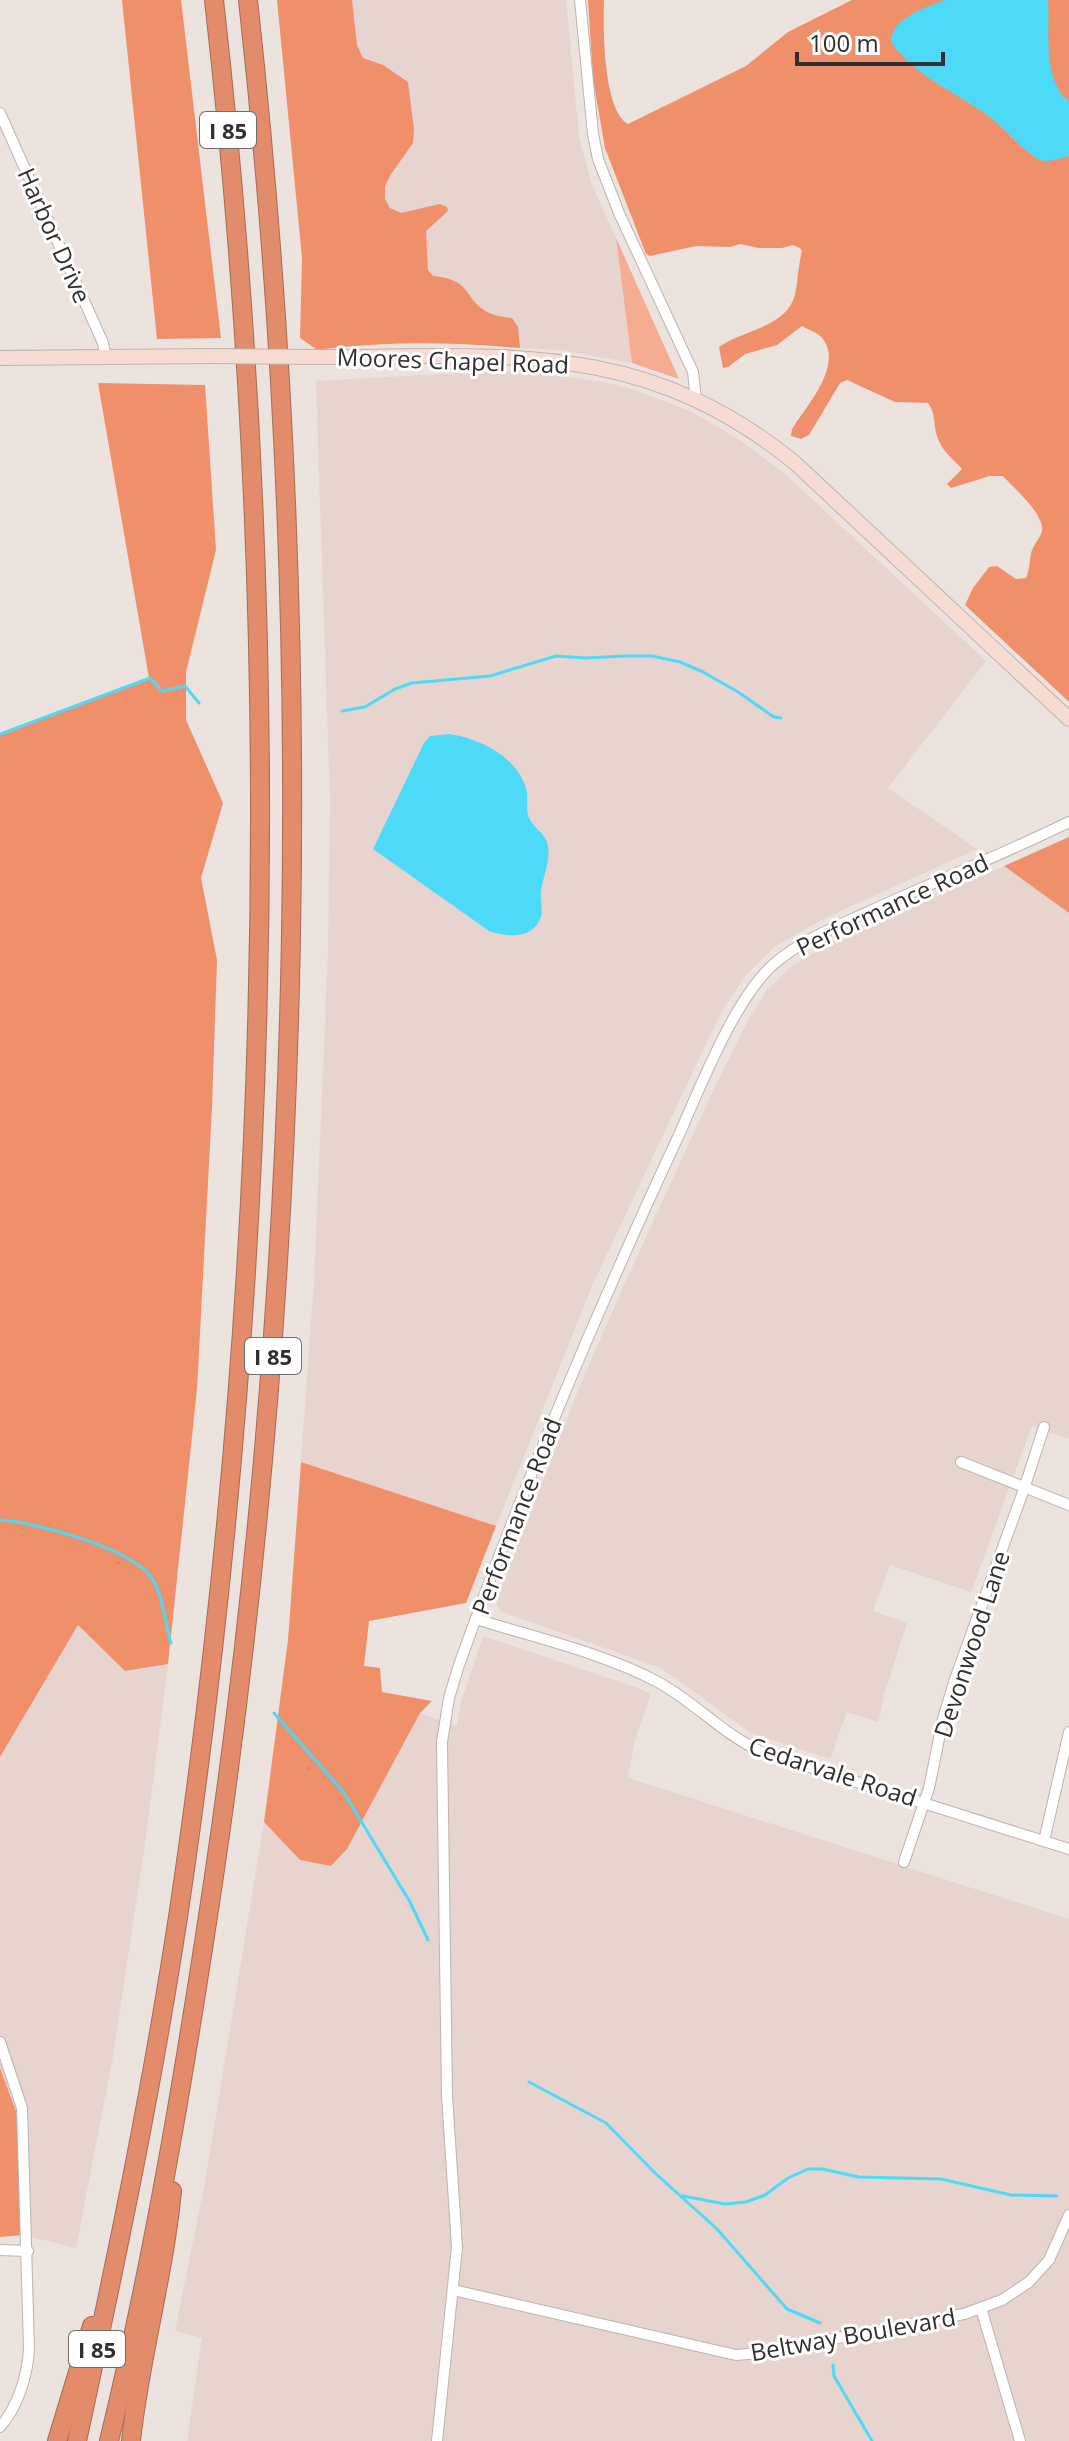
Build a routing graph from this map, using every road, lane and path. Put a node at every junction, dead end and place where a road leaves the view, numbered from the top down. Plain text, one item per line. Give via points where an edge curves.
1 (214, 0) edge
2 (248, 0) edge
3 (580, 0) edge
4 (0, 113) edge
5 (0, 358) edge
6 (106, 358) junction
7 (696, 399) junction
8 (1069, 719) edge
9 (1069, 822) edge
10 (1044, 1427) dead end
11 (961, 1462) dead end
12 (1024, 1489) junction
13 (1069, 1505) edge
14 (476, 1619) junction
15 (1069, 1732) edge
16 (924, 1802) junction
17 (1044, 1841) junction
18 (1069, 1849) edge
19 (904, 1862) dead end
20 (0, 2042) edge
21 (180, 2091) junction
22 (1069, 2215) edge
23 (0, 2250) edge
24 (28, 2251) junction
25 (117, 2256) junction
26 (453, 2290) junction
27 (981, 2308) junction
28 (0, 2427) edge
29 (57, 2441) edge
30 (77, 2441) edge
31 (109, 2441) edge
32 (131, 2441) edge
33 (437, 2441) edge
34 (1020, 2441) edge

1 - 25 highway, I 85 via 240,259 261,693 260,958 251,1204 209,1687 178,1918
2 - 21 highway, I 85 via 274,258 285,466 293,780 290,1004 272,1358 254,1562 220,1835
3 - 7 street via 598,159 693,372
4 - 6 street, Harbor Drive
5 - 6 main road, Moores Chapel Road
6 - 7 main road, Moores Chapel Road, bridge via 552,360 618,371
7 - 8 main road, Moores Chapel Road via 795,463
9 - 14 street, Performance Road via 831,929 781,958 756,983 714,1058 613,1276
10 - 12 street, Devonwood Lane
11 - 12 street
12 - 13 street
12 - 16 street, Devonwood Lane via 955,1679
14 - 16 street, Cedarvale Road via 644,1675 762,1752
14 - 26 street, Performance Road via 449,1698 442,1742 447,2096 457,2228
15 - 17 street
16 - 17 street, Cedarvale Road
16 - 19 street, Devonwood Lane
17 - 18 street, Cedarvale Road
20 - 24 street via 22,2108
21 - 31 highway, I 85
21 - 32 highway via 169,2219
22 - 27 street, Beltway Boulevard via 1049,2260 1029,2282
23 - 24 street
24 - 28 street via 29,2359 16,2400
25 - 29 highway
25 - 30 highway, I 85
26 - 27 street, Beltway Boulevard via 736,2355
26 - 33 street, Performance Road
27 - 34 street

